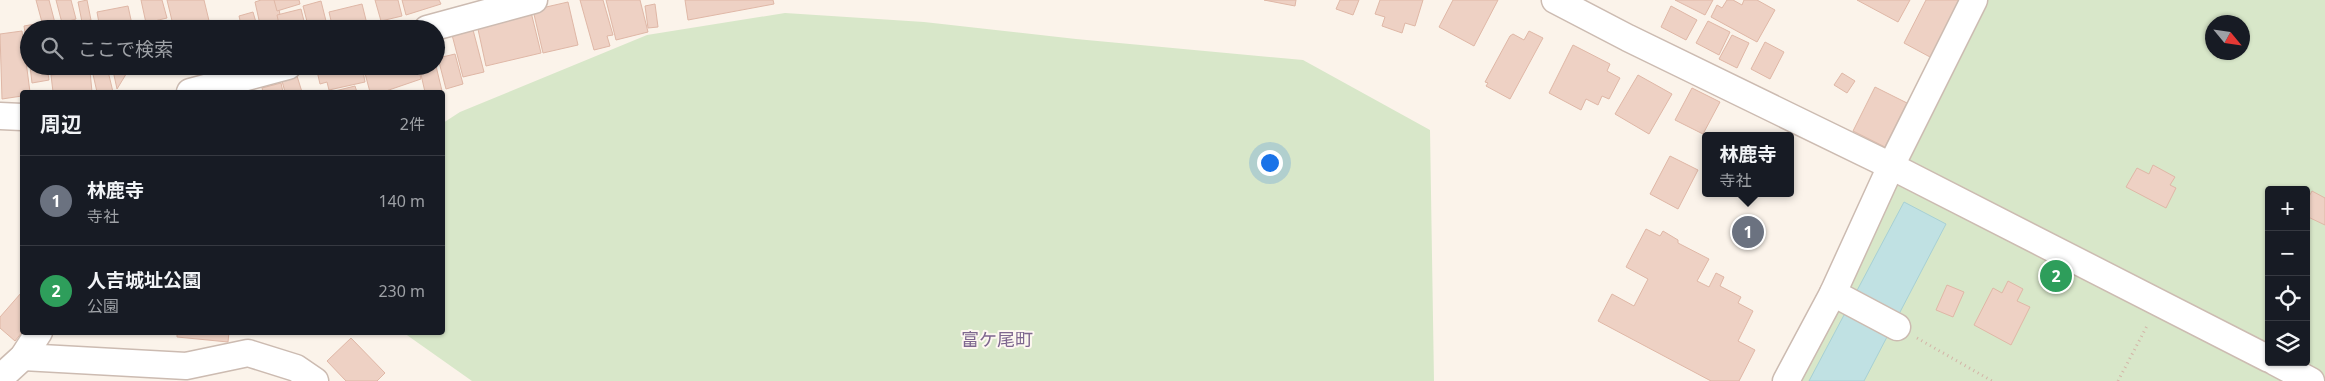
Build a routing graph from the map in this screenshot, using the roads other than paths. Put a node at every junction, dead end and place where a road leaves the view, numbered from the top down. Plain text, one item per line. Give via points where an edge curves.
1 (534, 0) edge
2 (1555, 0) edge
3 (1974, 0) edge
4 (445, 24) edge
5 (254, 75) edge
6 (198, 90) edge
7 (0, 116) edge
8 (20, 117) edge
9 (1891, 166) junction
10 (1840, 298) junction
11 (1897, 327) road end
12 (37, 335) edge
13 (2265, 357) edge
14 (23, 358) junction
15 (2283, 366) edge
16 (0, 378) edge
17 (315, 381) edge
18 (1786, 381) edge
19 (2311, 381) edge

1 - 4 street
2 - 9 street
3 - 9 street
5 - 6 street
7 - 8 street
9 - 10 street
9 - 13 street
10 - 11 street
10 - 18 street
12 - 14 street
14 - 16 street
14 - 17 street via 186,366 248,353 296,368
15 - 19 street

